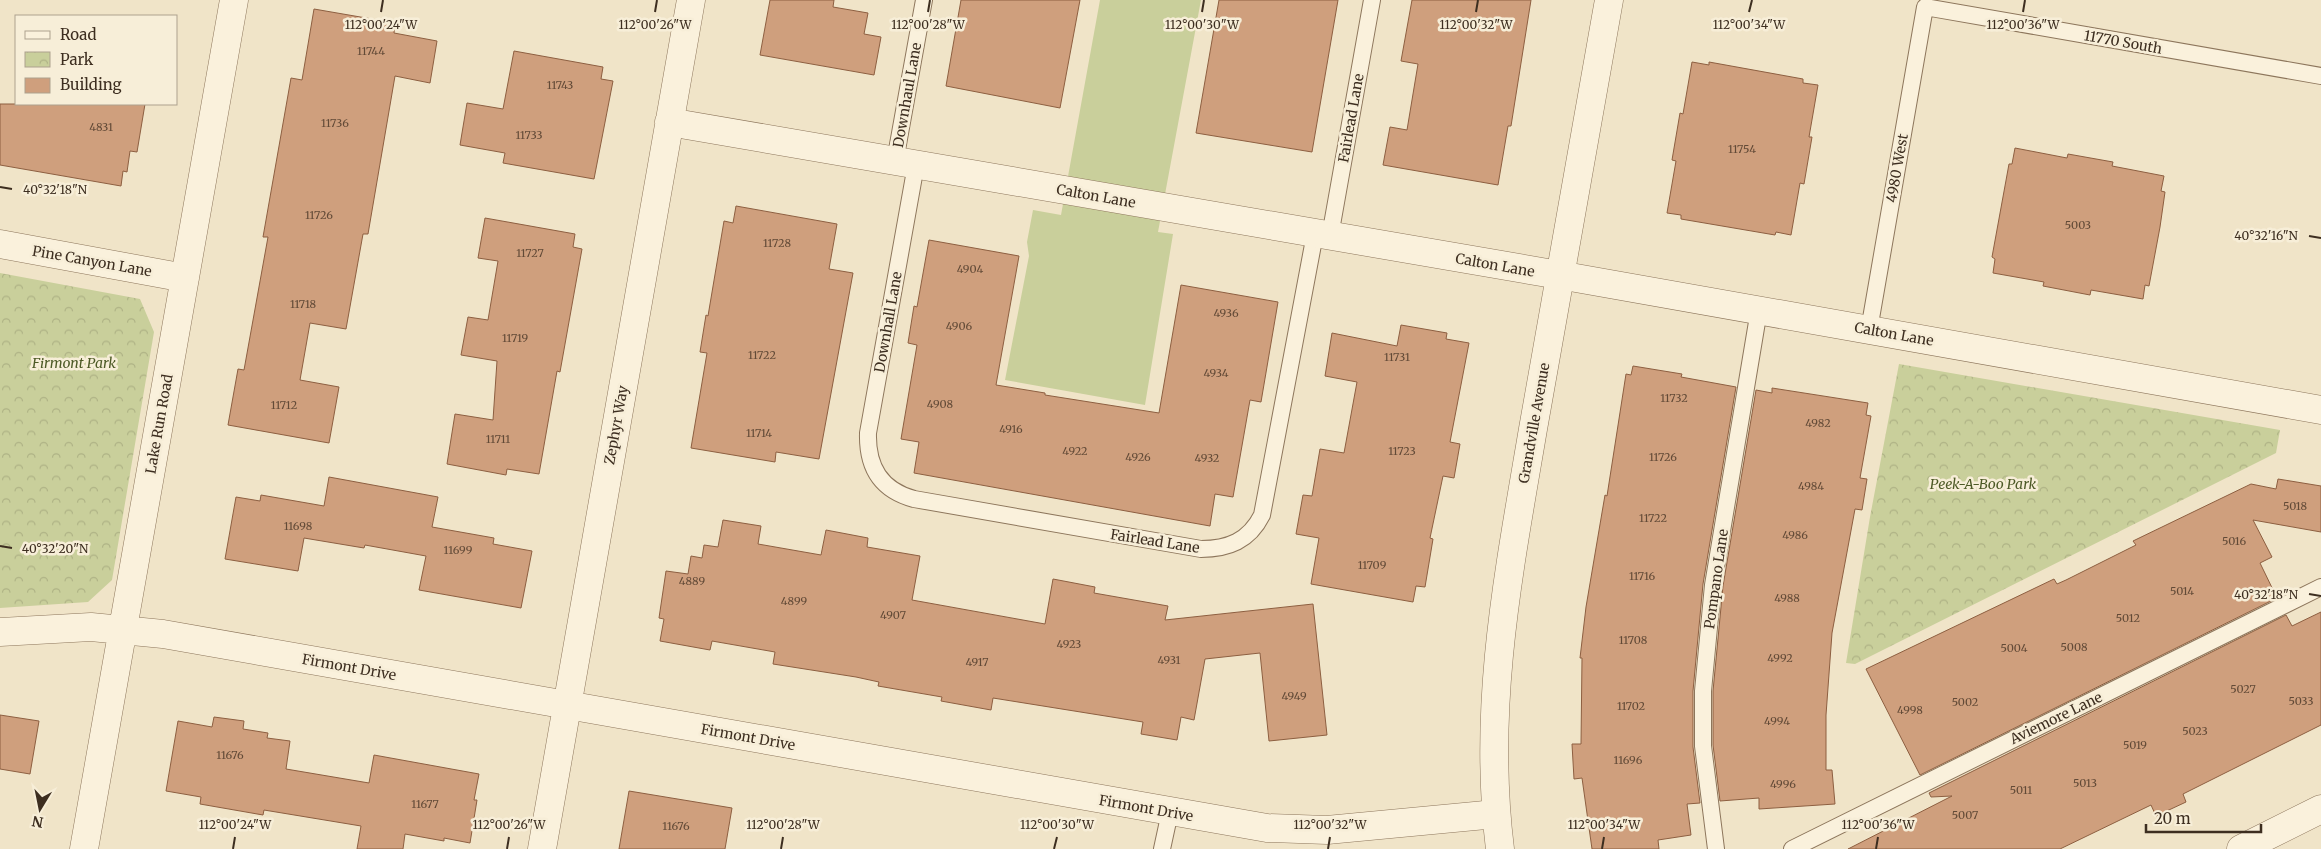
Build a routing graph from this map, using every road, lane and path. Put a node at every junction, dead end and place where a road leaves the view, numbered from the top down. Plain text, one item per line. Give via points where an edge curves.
1 (234, 0) edge
2 (691, 0) edge
3 (924, 0) edge
4 (1372, 0) edge
5 (1609, 0) edge
6 (1925, 7) joint
7 (2321, 76) edge
8 (670, 122) junction
9 (906, 163) junction
10 (1322, 235) junction
11 (0, 244) edge
12 (1559, 275) junction
13 (185, 278) junction
14 (1759, 310) junction
15 (1868, 330) junction
16 (2321, 410) edge
17 (878, 477) joint
18 (2321, 587) edge
19 (123, 628) junction
20 (0, 632) edge
21 (567, 706) junction
22 (2321, 809) edge
23 (1170, 812) junction
24 (1496, 814) junction
25 (84, 849) edge
26 (542, 849) edge
27 (1162, 849) edge
28 (1500, 849) edge
29 (1716, 849) edge
30 (1792, 849) edge
31 (2241, 849) edge

1 - 13 street, Lake Run Road
2 - 8 street, Zephyr Way
3 - 9 lane, Downhaul Lane
4 - 10 lane, Fairlead Lane
5 - 12 street, Grandville Avenue
6 - 7 lane, 11770 South
6 - 15 lane, 4980 West
8 - 9 street, Calton Lane
8 - 21 street, Zephyr Way
9 - 10 street, Calton Lane
9 - 17 lane, Downhall Lane via 868,433 869,456
10 - 12 street, Calton Lane
10 - 17 lane, Fairlead Lane via 1265,506 1257,525 1244,539 1223,548 1201,549 914,499 894,491
11 - 13 street, Pine Canyon Lane
12 - 14 street, Calton Lane
12 - 24 street, Grandville Avenue via 1504,602 1493,736
13 - 19 street, Lake Run Road
14 - 15 street, Calton Lane
14 - 29 lane, Pompano Lane via 1713,585 1703,691 1703,746
15 - 16 street, Calton Lane
18 - 30 lane, Aviemore Lane
19 - 20 street, Firmont Drive
19 - 21 street, Firmont Drive
19 - 25 street, Lake Run Road
21 - 23 street, Firmont Drive
21 - 26 street, Zephyr Way
22 - 31 street
23 - 24 street, Firmont Drive via 1267,828 1327,830
23 - 27 lane
24 - 28 street, Grandville Avenue

